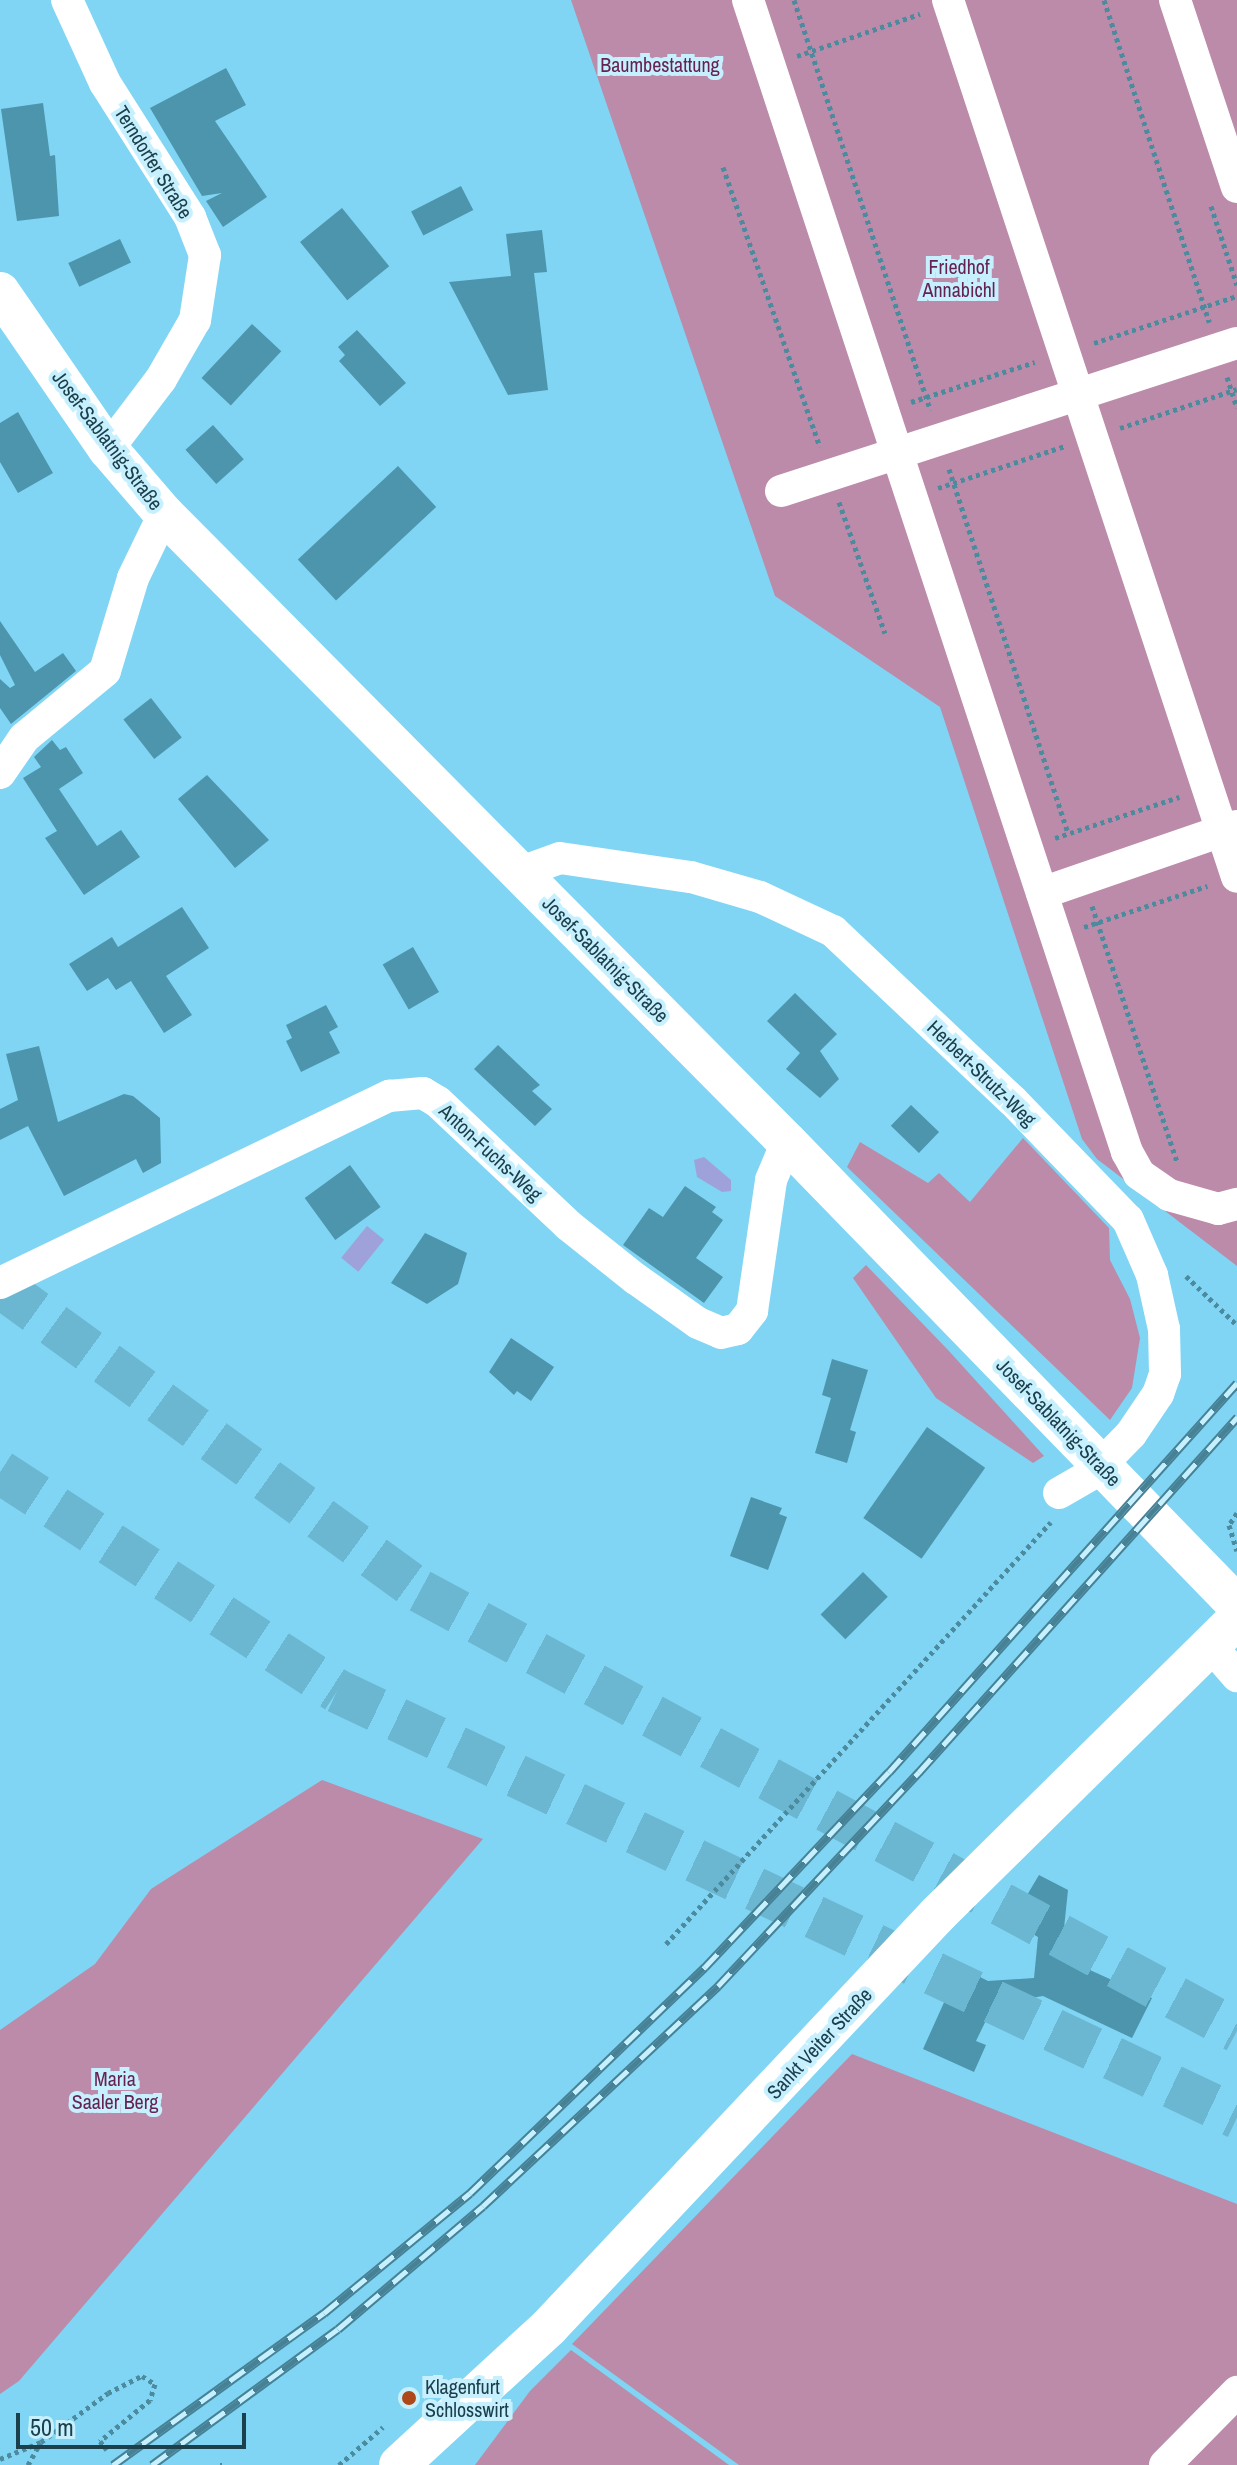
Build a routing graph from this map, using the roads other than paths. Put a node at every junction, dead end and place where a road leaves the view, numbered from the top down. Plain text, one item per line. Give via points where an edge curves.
1 (67, 0) edge
2 (1175, 0) edge
3 (751, 1) edge
4 (948, 2) edge
5 (1237, 187) edge
6 (0, 292) edge
7 (1228, 346) edge
8 (1080, 395) junction
9 (108, 449) junction
10 (899, 452) junction
11 (781, 491) dead end
12 (164, 514) junction
13 (0, 773) edge
14 (1229, 829) edge
15 (521, 872) junction
16 (1237, 877) edge
17 (1042, 893) junction
18 (787, 1142) junction
19 (1237, 1204) edge
20 (0, 1283) edge
21 (1059, 1493) road end
22 (1237, 1605) edge
23 (1223, 1631) edge
24 (1237, 1676) edge
25 (1237, 2392) edge
26 (399, 2465) edge
27 (1165, 2465) edge

1 - 9 street, Terndorfer Straße via 105,83 190,217 205,255 195,320 161,379
2 - 5 street
3 - 10 street
4 - 8 street
6 - 9 main road, Josef-Sablatnig-Straße
7 - 8 street
8 - 10 street
8 - 14 street via 1207,787
9 - 12 main road, Josef-Sablatnig-Straße
10 - 11 street
10 - 17 street
12 - 13 street via 133,578 105,671 24,738
12 - 15 main road, Josef-Sablatnig-Straße
14 - 16 street
14 - 17 street
15 - 18 main road, Josef-Sablatnig-Straße
15 - 21 street, Herbert-Strutz-Weg via 560,858 691,877 760,897 833,931 1012,1100 1128,1220 1152,1275 1164,1329 1165,1374 1131,1434 1092,1474
17 - 19 street via 1127,1152 1139,1174 1191,1205 1218,1209
18 - 20 street, Anton-Fuchs-Weg via 771,1180 752,1311 738,1329 721,1333 673,1306 568,1225 423,1093 389,1096
18 - 22 main road, Josef-Sablatnig-Straße
23 - 24 street
23 - 26 main road, Sankt Veiter Straße via 938,1914 549,2327
25 - 27 street

